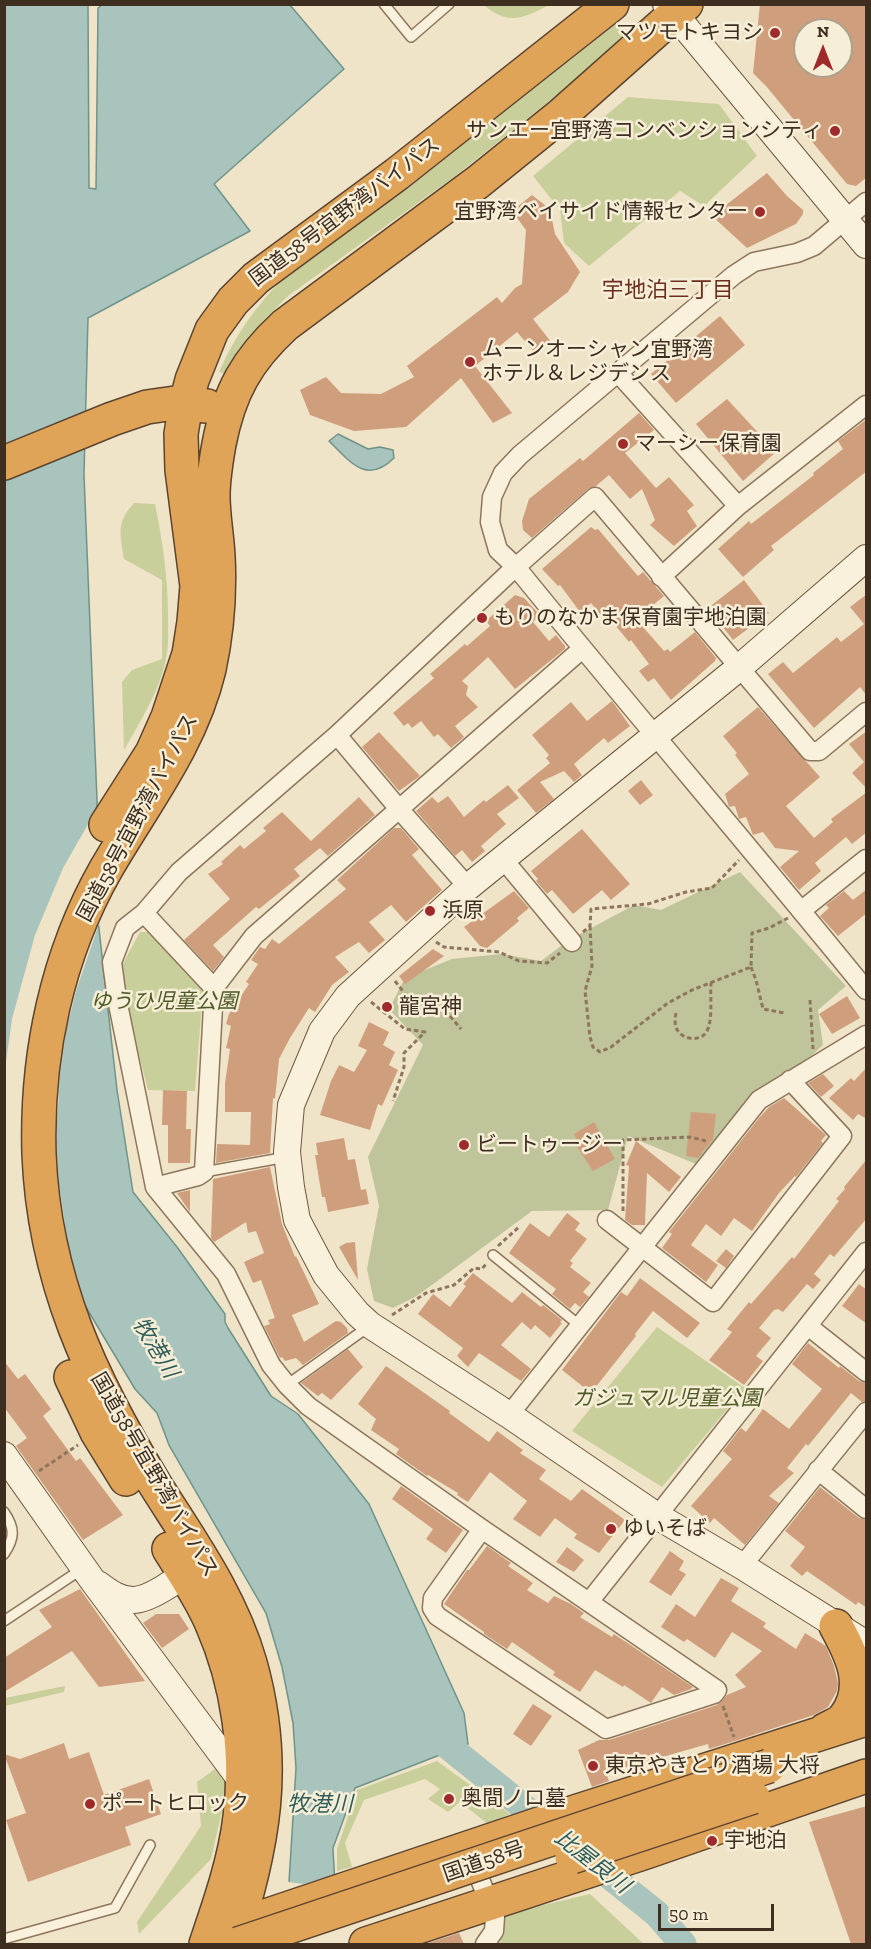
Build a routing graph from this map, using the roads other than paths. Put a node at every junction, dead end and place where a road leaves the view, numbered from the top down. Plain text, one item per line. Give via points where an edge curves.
1 (449, 4) edge
2 (612, 4) edge
3 (386, 6) edge
4 (675, 8) edge
5 (867, 202) edge
6 (846, 218) junction
7 (867, 245) edge
8 (619, 374) junction
9 (186, 403) junction
10 (867, 405) edge
11 (226, 410) junction
12 (4, 463) edge
13 (738, 506) junction
14 (867, 558) edge
15 (516, 567) junction
16 (661, 577) junction
17 (582, 649) junction
18 (740, 668) junction
19 (867, 712) edge
20 (337, 735) junction
21 (655, 736) junction
22 (399, 809) junction
23 (503, 859) junction
24 (867, 859) edge
25 (468, 887) junction
26 (802, 910) junction
27 (144, 913) junction
28 (572, 942) road end
29 (214, 988) junction
30 (867, 990) edge
31 (867, 1035) edge
32 (790, 1080) junction
33 (281, 1158) dead end
34 (204, 1172) junction
35 (155, 1187) junction
36 (607, 1220) dead end
37 (641, 1246) junction
38 (867, 1252) edge
39 (493, 1255) road end
40 (579, 1325) junction
41 (808, 1326) junction
42 (372, 1327) junction
43 (867, 1372) edge
44 (287, 1385) junction
45 (92, 1397) junction
46 (867, 1412) edge
47 (509, 1415) junction
48 (4, 1455) edge
49 (818, 1470) junction
50 (867, 1509) edge
51 (4, 1512) edge
52 (657, 1516) junction
53 (482, 1529) junction
54 (4, 1554) edge
55 (742, 1566) junction
56 (194, 1567) junction
57 (88, 1574) junction
58 (589, 1602) junction
59 (4, 1620) edge
60 (836, 1626) junction
61 (867, 1644) edge
62 (867, 1719) edge
63 (819, 1734) junction
64 (867, 1735) edge
65 (867, 1759) edge
66 (867, 1776) edge
67 (243, 1783) junction
68 (150, 1845) dead end
69 (468, 1848) junction
70 (257, 1855) junction
71 (490, 1904) junction
72 (293, 1906) junction
73 (4, 1939) edge
74 (218, 1940) edge
75 (308, 1944) edge
76 (366, 1944) edge
77 (485, 1944) edge

1 - 3 lane via 411,37
2 - 9 highway, 国道58号宜野湾バイパス via 244,289 212,330
4 - 6 street
4 - 11 highway, 国道58号宜野湾バイパス via 640,45 561,115 478,182 285,325 248,366
5 - 6 street
6 - 7 street
6 - 8 street via 814,246 754,262 734,275
8 - 13 street
8 - 15 street via 520,454 503,473 492,497 490,522 498,550
9 - 11 highway
9 - 12 highway via 157,405 112,419
9 - 45 highway, 国道58号宜野湾バイパス via 182,470 197,586 182,681 152,753 82,867 62,909 48,945 22,1060 21,1195 27,1238 56,1344
10 - 13 street
11 - 45 highway, 国道58号宜野湾バイパス via 213,481 216,624 197,710 157,789 95,889 59,981 44,1061 39,1153 45,1218
13 - 16 street
14 - 18 street
15 - 16 street via 595,497
15 - 17 street
15 - 20 street
16 - 18 street
17 - 21 street
17 - 22 street
18 - 19 street via 810,751 819,752
18 - 21 street
20 - 22 street
20 - 27 street via 179,872
21 - 23 street
21 - 26 street
22 - 25 street
22 - 29 street via 254,936
23 - 25 street
23 - 28 street
24 - 26 street
25 - 42 street via 348,996 322,1031 291,1105 287,1152 297,1220 326,1275
26 - 30 street
27 - 29 street
27 - 35 street via 125,928 112,962
29 - 34 street
31 - 32 street
32 - 37 street via 759,1100
32 - 37 street via 842,1136 713,1302
33 - 34 lane
34 - 35 street
35 - 44 street via 226,1274 271,1365
36 - 37 street
37 - 40 street
38 - 41 street
39 - 40 lane
40 - 47 street
41 - 43 street
41 - 52 street
42 - 44 lane
42 - 47 street
44 - 53 street via 308,1406
45 - 56 highway, 国道58号宜野湾バイパス via 132,1446
45 - 56 highway, 国道58号宜野湾バイパス via 97,1432
46 - 49 street
47 - 52 street
48 - 57 street
49 - 50 street
49 - 55 street
51 - 54 lane via 14,1532
52 - 55 street
52 - 58 street
53 - 58 street
53 - 58 street via 433,1598 432,1608 437,1616 606,1729 717,1690
55 - 60 street
56 - 57 street via 152,1594 135,1600 120,1598
56 - 67 highway, 国道58号宜野湾バイパス via 229,1672 240,1731
56 - 70 highway, 国道58号宜野湾バイパス via 218,1586 250,1663 264,1745 263,1824
57 - 59 lane
57 - 67 street
60 - 61 street
60 - 63 highway via 851,1653 857,1687 844,1719
62 - 63 highway
63 - 69 highway
64 - 74 highway, 国道58号, bridge
65 - 75 highway, 国道58号, bridge
66 - 71 highway
67 - 74 highway, 国道58号宜野湾バイパス
68 - 73 lane via 115,1908
69 - 71 street
69 - 72 highway
70 - 72 highway via 262,1887 270,1898
70 - 74 highway, 国道58号宜野湾バイパス
71 - 76 highway
71 - 77 street via 495,1924
72 - 74 highway

